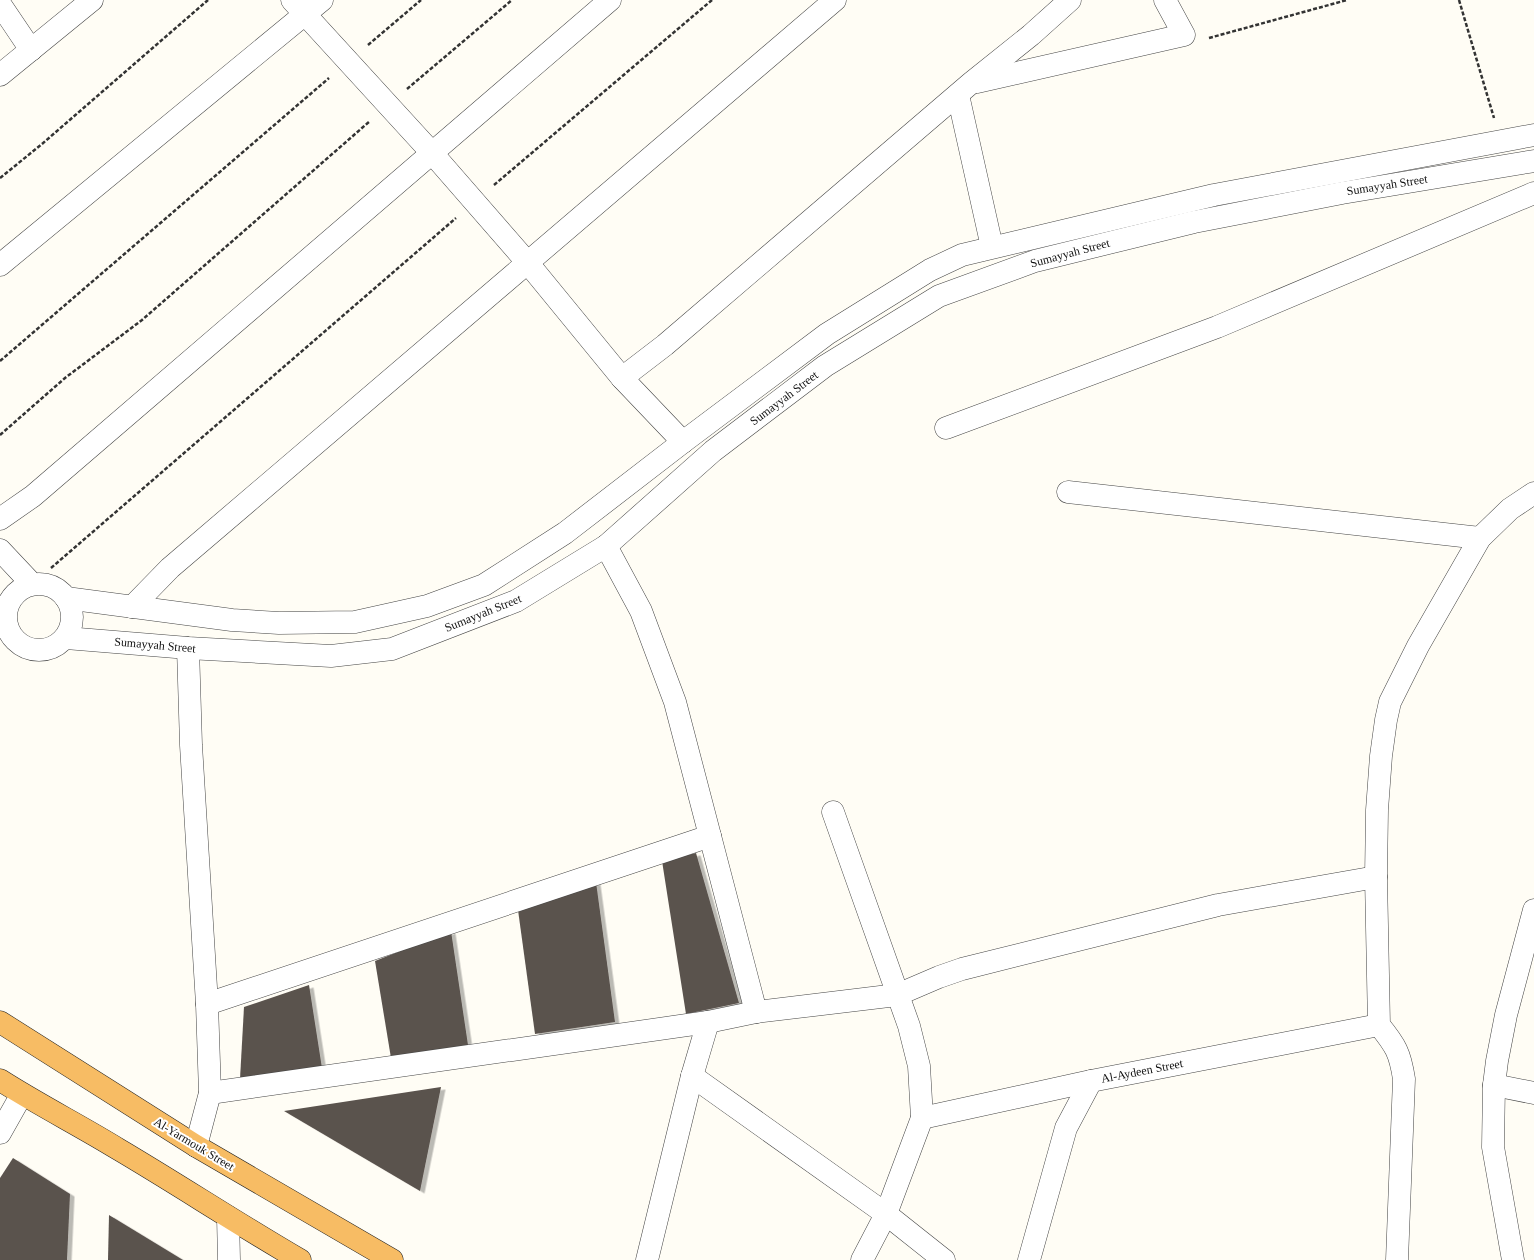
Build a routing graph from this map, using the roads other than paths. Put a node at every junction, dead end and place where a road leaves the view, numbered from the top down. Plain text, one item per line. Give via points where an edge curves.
1 (92, 0) edge
2 (322, 0) edge
3 (610, 0) edge
4 (835, 0) edge
5 (1070, 0) edge
6 (1165, 0) edge
7 (0, 4) edge
8 (298, 7) edge
9 (31, 50) junction
10 (0, 75) edge
11 (964, 89) junction
12 (1530, 136) edge
13 (432, 152) junction
14 (1533, 163) edge
15 (1534, 193) edge
16 (992, 247) junction
17 (527, 262) junction
18 (0, 265) edge
19 (622, 378) junction
20 (946, 428) dead end
21 (683, 442) junction
22 (1068, 492) dead end
23 (1534, 492) edge
24 (0, 519) edge
25 (1480, 538) junction
26 (606, 546) junction
27 (0, 550) edge
28 (32, 584) junction
29 (66, 598) junction
30 (132, 607) junction
31 (3, 609) edge
32 (66, 638) junction
33 (9, 646) edge
34 (188, 648) junction
35 (833, 812) dead end
36 (710, 836) junction
37 (1376, 877) junction
38 (1534, 910) edge
39 (897, 995) junction
40 (208, 1004) junction
41 (756, 1012) junction
42 (0, 1022) edge
43 (708, 1022) junction
44 (1379, 1025) junction
45 (692, 1076) junction
46 (0, 1080) edge
47 (1091, 1081) junction
48 (1494, 1085) junction
49 (210, 1093) junction
50 (1534, 1093) edge
51 (22, 1094) junction
52 (922, 1118) junction
53 (0, 1133) edge
54 (196, 1146) junction
55 (886, 1214) junction
56 (228, 1217) junction
57 (229, 1260) edge
58 (300, 1260) edge
59 (392, 1260) edge
60 (647, 1260) edge
61 (862, 1260) edge
62 (944, 1260) edge
63 (1029, 1260) edge
64 (1397, 1260) edge
65 (1513, 1260) edge

1 - 9 street
2 - 8 street
3 - 13 street
4 - 17 street
5 - 11 street via 1031,36
6 - 11 street via 1184,35
7 - 9 street
8 - 13 street
8 - 18 street
9 - 10 street
11 - 16 street
11 - 19 street via 665,345
12 - 14 street
12 - 16 street, Sumayyah Street via 1214,195
13 - 17 street
13 - 24 street via 33,496
14 - 26 street, Sumayyah Street via 1342,193 1194,222 1035,261 939,296 825,366 713,452
15 - 20 street via 1217,327
16 - 21 street, Sumayyah Street via 962,254 923,274 827,334
17 - 19 street
17 - 30 street via 170,568
19 - 21 street
21 - 30 street, Sumayyah Street via 565,533 484,585 427,606 355,622 279,623 232,620
22 - 25 street
23 - 25 street via 1510,509
25 - 37 street via 1418,646 1390,702 1381,756
26 - 34 street, Sumayyah Street via 516,601 392,649 331,656
26 - 36 street via 641,611 675,702
27 - 28 street
28 - 29 street via 51,586
28 - 31 street via 15,594
29 - 30 street, Sumayyah Street
29 - 32 street via 72,611 72,625
31 - 33 street via 10,635
32 - 33 street via 56,646 43,651
32 - 34 street, Sumayyah Street
34 - 40 street via 191,745
35 - 39 street
36 - 40 street
36 - 41 street
37 - 39 street via 1218,905 962,969
37 - 44 street
38 - 48 street via 1506,1015
39 - 41 street
39 - 52 street via 909,1026 919,1066
40 - 49 street
41 - 43 street
42 - 54 highway, Al-Yarmouk Street
43 - 45 street
43 - 49 street
44 - 47 street, Al-Aydeen Street
44 - 64 street via 1400,1058 1404,1079
45 - 55 street
45 - 60 street
46 - 51 highway
47 - 52 street
47 - 63 street, Al-Aydeen Street via 1066,1128
48 - 50 street
48 - 65 street via 1493,1147
49 - 54 street
51 - 53 street
51 - 56 highway
52 - 55 street
54 - 59 highway, Al-Yarmouk Street
55 - 61 street
55 - 62 street
56 - 57 street
56 - 58 highway

